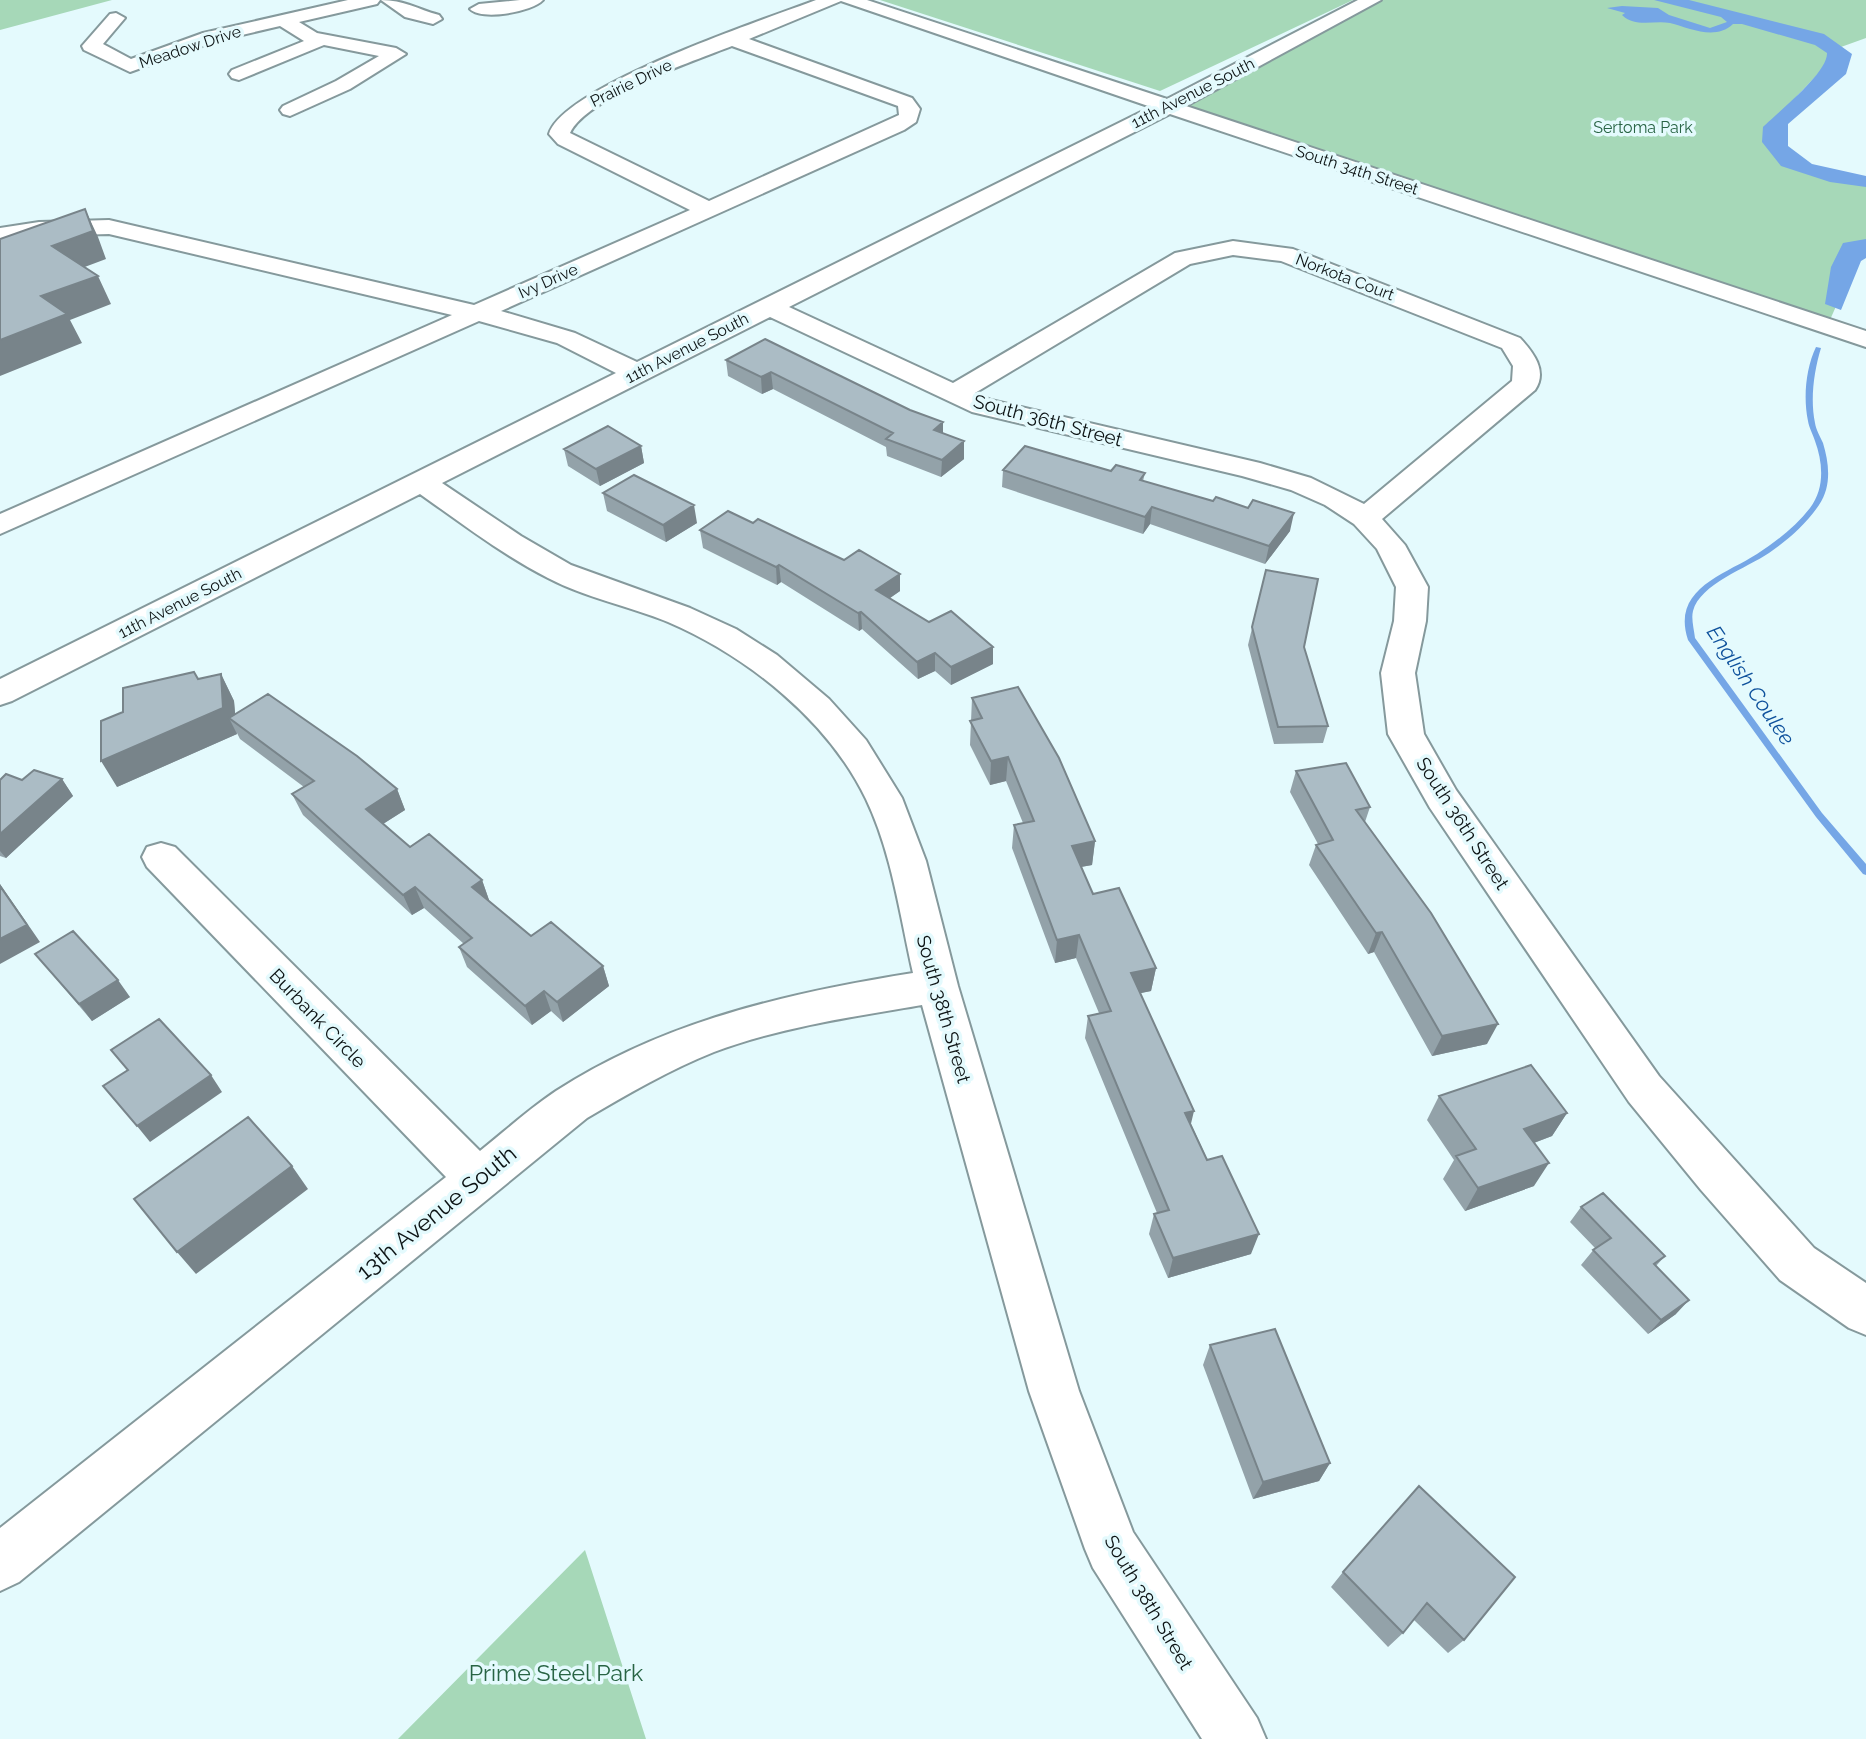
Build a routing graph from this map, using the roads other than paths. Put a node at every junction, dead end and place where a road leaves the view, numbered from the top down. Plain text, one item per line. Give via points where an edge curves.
1 (371, 0) edge
2 (390, 0) edge
3 (498, 0) edge
4 (534, 0) edge
5 (832, 0) edge
6 (849, 0) edge
7 (1372, 0) edge
8 (116, 18) dead end
9 (433, 19) dead end
10 (283, 20) junction
11 (731, 39) junction
12 (313, 40) junction
13 (239, 74) dead end
14 (347, 83) junction
15 (1167, 107) junction
16 (290, 110) dead end
17 (709, 210) junction
18 (0, 235) edge
19 (769, 306) junction
20 (475, 314) junction
21 (1866, 339) edge
22 (638, 373) junction
23 (955, 393) junction
24 (421, 482) junction
25 (1365, 518) junction
26 (0, 525) edge
27 (0, 693) edge
28 (161, 857) dead end
29 (937, 986) junction
30 (477, 1178) junction
31 (1866, 1311) edge
32 (0, 1563) edge
33 (1236, 1739) edge

1 - 10 street, Meadow Drive
2 - 9 street
3 - 4 street via 479,9 522,6
5 - 11 street, Prairie Drive
6 - 15 street, South 34th Street
7 - 15 street, 11th Avenue South
8 - 10 street, Meadow Drive via 91,46 130,66 211,37
10 - 12 street
11 - 17 street, Prairie Drive via 609,91 571,116 559,134
11 - 17 street, Ivy Drive via 905,102 909,118
12 - 13 street
12 - 14 street
12 - 14 street via 396,54
14 - 16 street
15 - 19 street, 11th Avenue South
15 - 21 street, South 34th Street
17 - 20 street, Ivy Drive
18 - 20 street via 109,227
19 - 22 street, 11th Avenue South
19 - 23 street, South 36th Street
20 - 22 street via 566,338
20 - 26 street, Ivy Drive
22 - 24 street, 11th Avenue South
23 - 25 street, South 36th Street via 982,406 1301,484
23 - 25 street, Norkota Court via 1183,258 1233,248 1285,254 1511,343 1525,366 1525,384
24 - 27 street, 11th Avenue South
24 - 29 street, South 38th Street via 510,544 560,572 679,615 724,637 765,663 817,707 853,749 884,798 906,860
25 - 31 street, South 36th Street via 1390,545 1412,587 1398,673 1406,734 1443,799 1644,1089 1797,1264
28 - 30 street, Burbank Circle
29 - 30 street, 13th Avenue South via 808,1008 701,1039 648,1061 571,1105
29 - 33 street, South 38th Street via 1054,1391 1112,1549
30 - 32 street, 13th Avenue South

